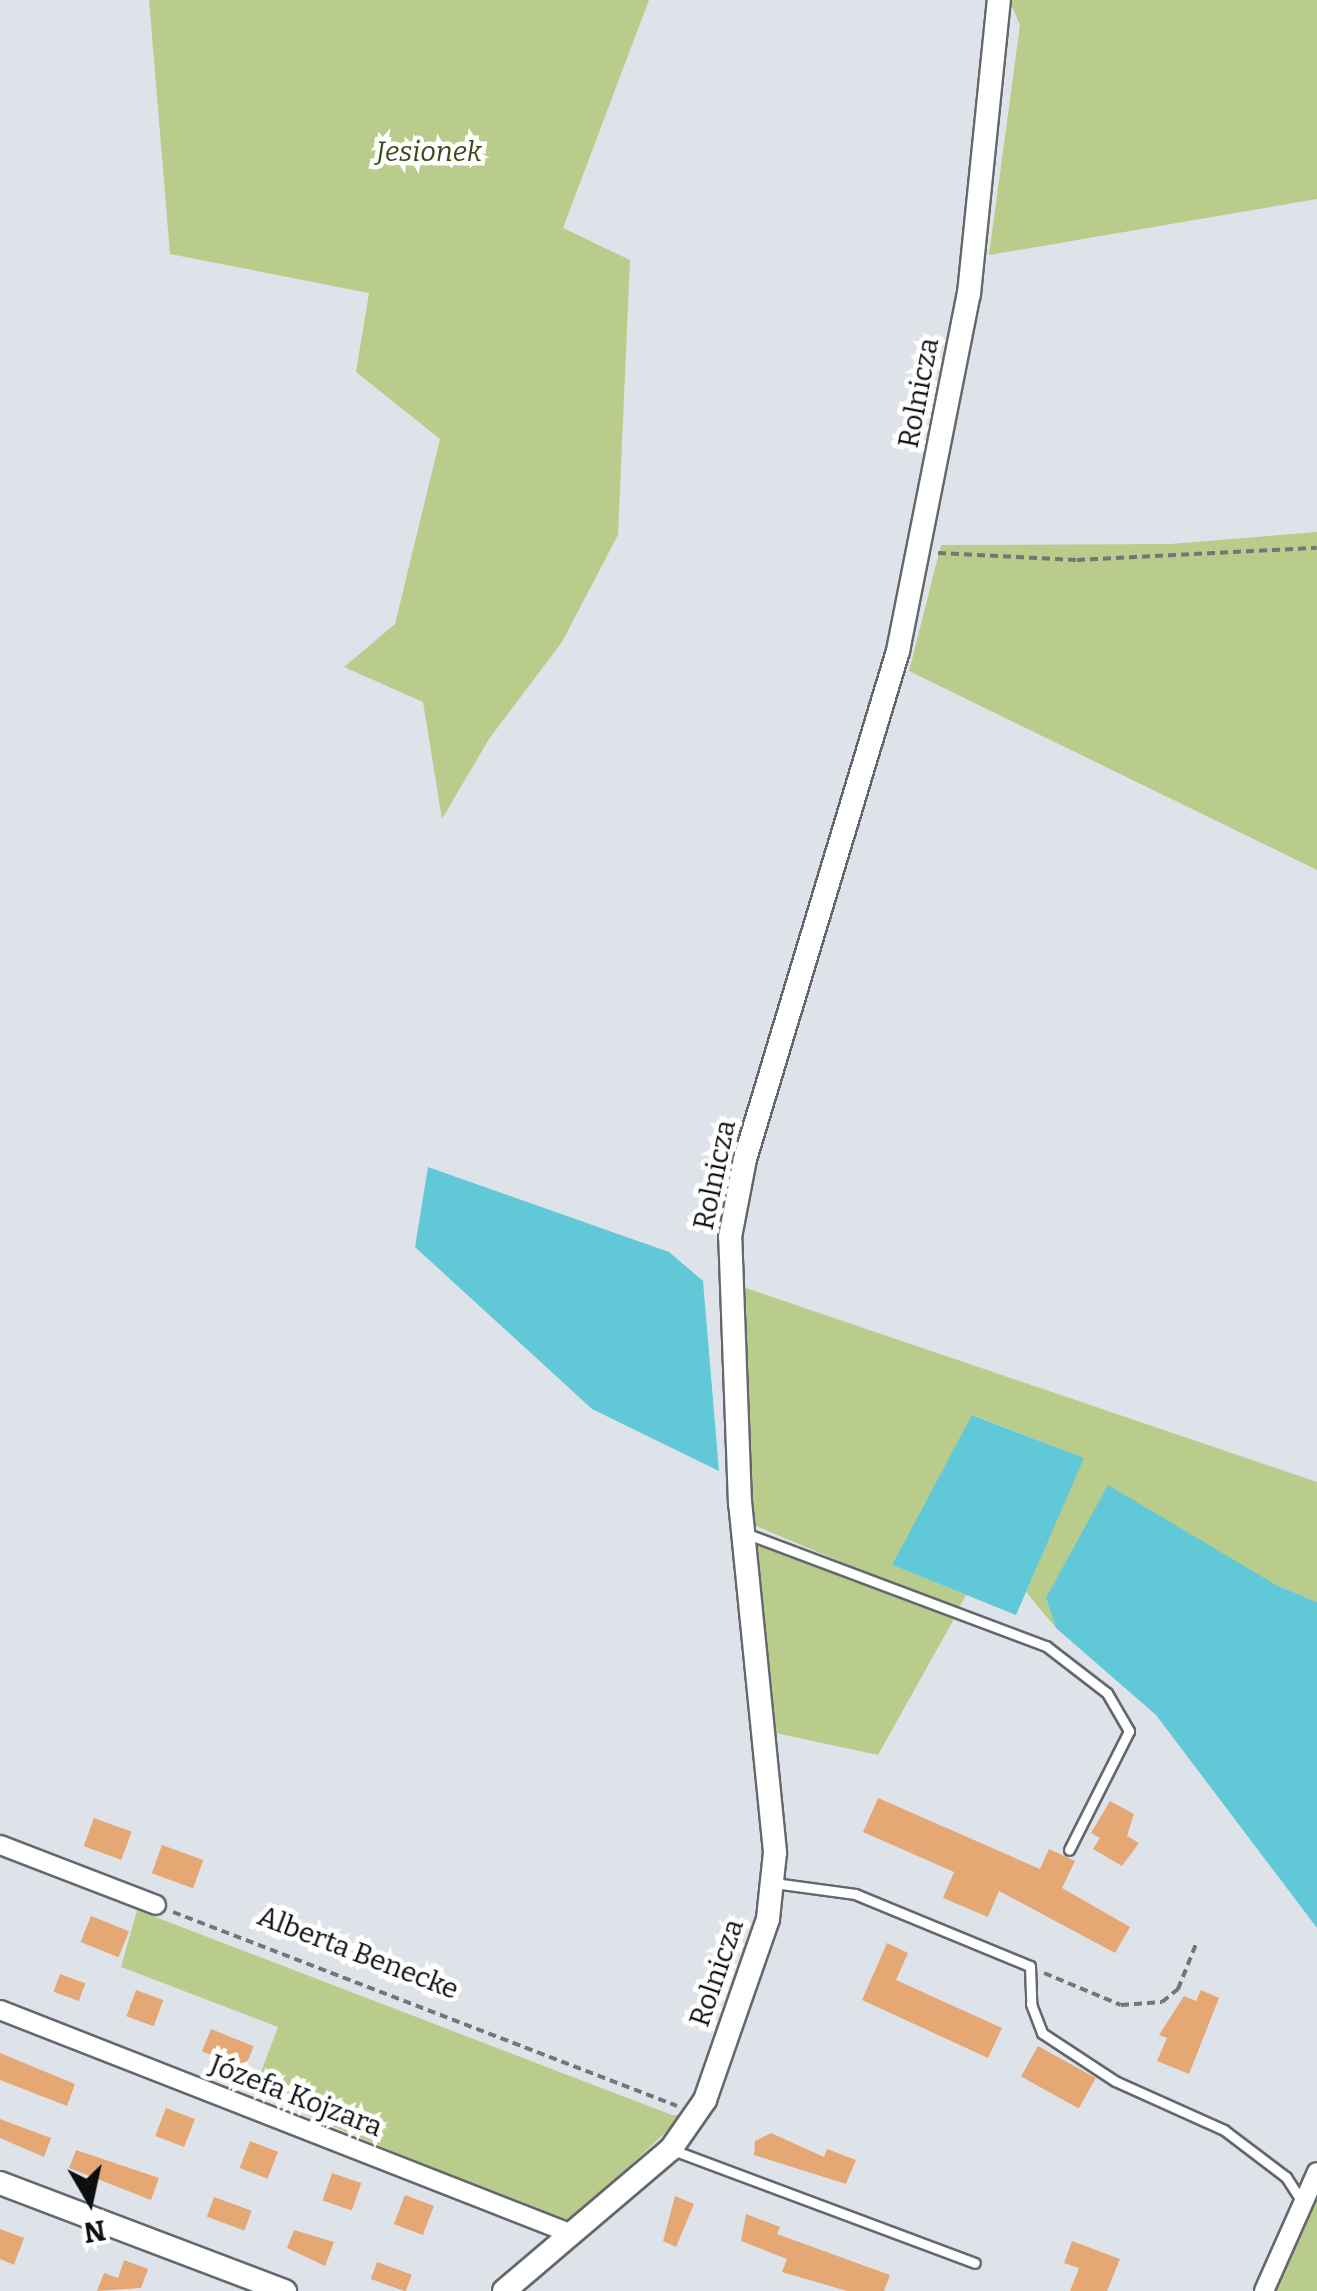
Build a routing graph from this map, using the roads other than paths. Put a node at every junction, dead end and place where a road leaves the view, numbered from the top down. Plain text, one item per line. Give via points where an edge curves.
1 (999, 0) edge
2 (742, 1532) junction
3 (0, 1845) edge
4 (1068, 1850) dead end
5 (774, 1883) junction
6 (156, 1905) road end
7 (0, 2010) edge
8 (671, 2149) junction
9 (1317, 2172) edge
10 (0, 2183) edge
11 (1304, 2203) junction
12 (572, 2234) junction
13 (975, 2263) dead end
14 (284, 2291) edge
15 (504, 2291) edge
16 (1264, 2291) edge

1 - 2 street, Rolnicza via 969,294 898,651 746,1159 730,1237
2 - 4 lane via 1046,1646 1108,1693 1129,1730
2 - 5 street, Rolnicza
3 - 6 street
5 - 8 street, Rolnicza via 768,1919 696,2113
5 - 11 lane via 855,1894 1030,1966 1031,2004 1042,2034 1115,2081 1224,2130 1286,2177
7 - 12 street, Józefa Kojzara
8 - 12 street, Rolnicza
8 - 13 lane
9 - 11 street
10 - 14 street
11 - 16 street
12 - 15 street, Rolnicza

